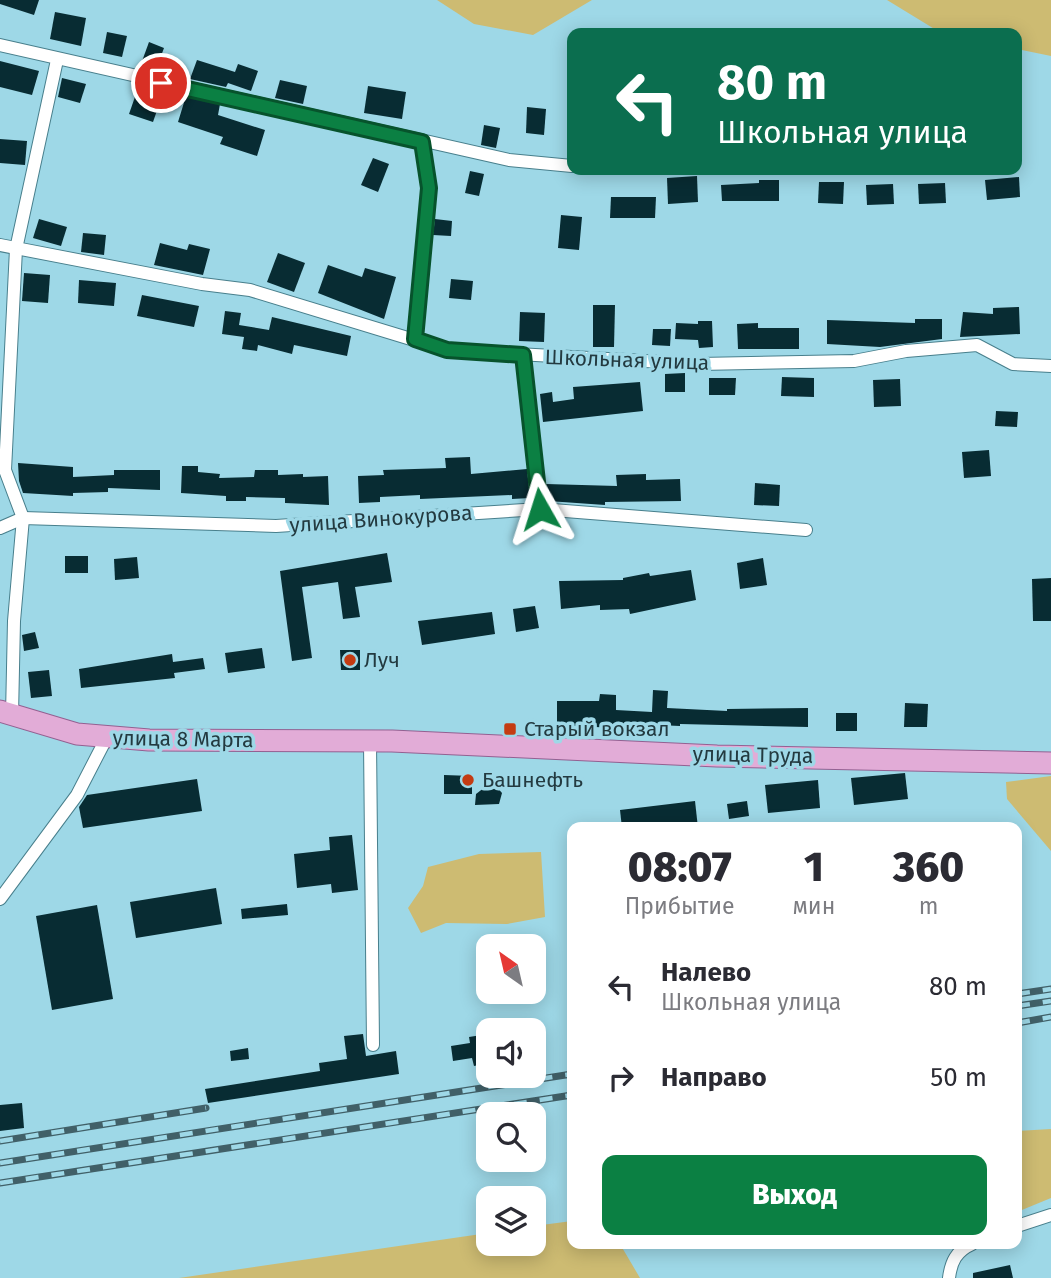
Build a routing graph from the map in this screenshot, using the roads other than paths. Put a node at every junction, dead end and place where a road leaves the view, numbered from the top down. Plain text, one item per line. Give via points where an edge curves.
1 (0, 45) edge
2 (57, 60) junction
3 (422, 142) junction
4 (567, 166) edge
5 (0, 246) edge
6 (16, 249) junction
7 (415, 339) junction
8 (523, 355) junction
9 (1051, 366) edge
10 (540, 509) junction
11 (23, 518) junction
12 (0, 528) edge
13 (806, 530) dead end
14 (6, 713) edge
15 (107, 737) junction
16 (370, 741) junction
17 (1051, 763) edge
18 (0, 898) edge
19 (373, 1045) dead end
20 (1051, 1215) edge
21 (1022, 1224) edge
22 (962, 1249) edge
23 (949, 1278) edge

1 - 2 street
2 - 3 street
2 - 6 street
3 - 4 street via 509,160
3 - 7 street via 429,188
5 - 6 street, Школьная улица
6 - 7 street, Школьная улица via 250,290
6 - 11 street via 5,470
7 - 8 street, Школьная улица via 447,350
8 - 9 street, Школьная улица via 699,364 841,362 976,345 1013,364
8 - 10 street
10 - 11 street, улица Винокурова via 276,526
10 - 13 street, улица Винокурова
11 - 12 street, улица Винокурова
11 - 14 street
14 - 15 main road, улица 8 Марта via 77,734
15 - 16 main road, улица 8 Марта
15 - 18 street via 78,795
16 - 17 main road, улица Труда via 717,756
16 - 19 street
20 - 21 street
22 - 23 street via 951,1262

